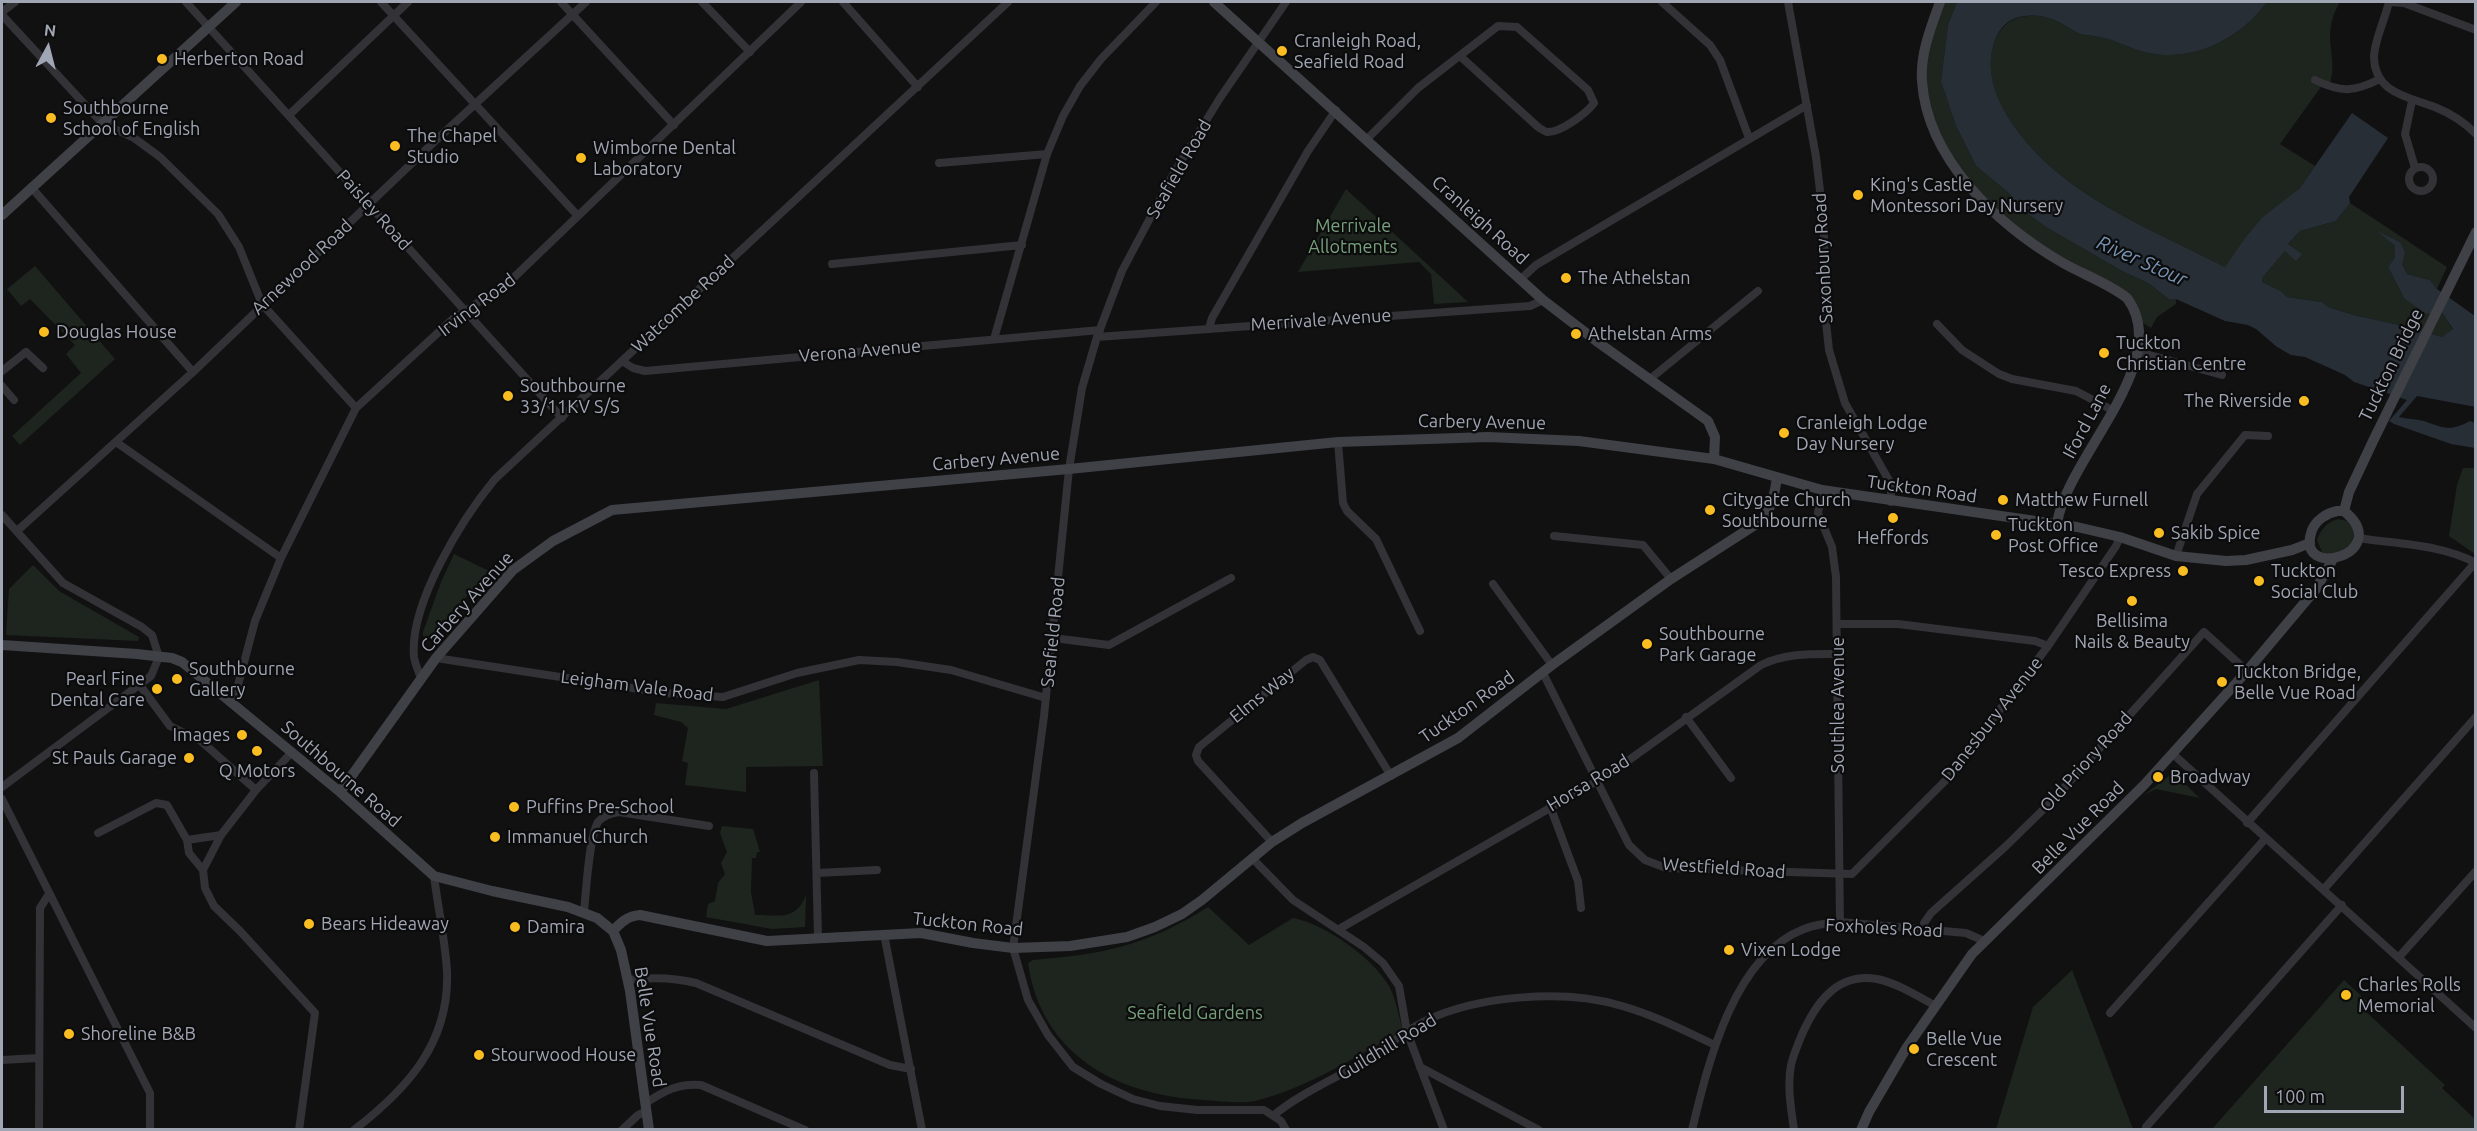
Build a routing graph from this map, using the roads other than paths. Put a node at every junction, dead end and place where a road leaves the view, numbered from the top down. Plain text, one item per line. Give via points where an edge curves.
1 (15, 2) edge
2 (186, 2) edge
3 (236, 2) edge
4 (381, 2) edge
5 (408, 2) edge
6 (561, 2) edge
7 (586, 2) edge
8 (702, 2) edge
9 (801, 2) edge
10 (843, 2) edge
11 (1008, 2) edge
12 (1156, 2) edge
13 (1214, 2) edge
14 (1286, 2) edge
15 (1662, 2) edge
16 (1788, 2) edge
17 (1940, 2) edge
18 (2389, 2) edge
19 (2, 14) edge
20 (573, 14) junction
21 (394, 15) junction
22 (210, 27) junction
23 (2475, 30) edge
24 (1259, 41) junction
25 (750, 52) junction
26 (1461, 56) junction
27 (2315, 80) dead end
28 (2380, 80) junction
29 (918, 87) junction
30 (2412, 101) junction
31 (475, 104) junction
32 (1807, 105) junction
33 (1335, 110) junction
34 (289, 115) junction
35 (102, 123) junction
36 (674, 125) junction
37 (2475, 134) edge
38 (1749, 138) junction
39 (1367, 139) junction
40 (1047, 154) junction
41 (939, 163) dead end
42 (2415, 168) dead end
43 (31, 188) junction
44 (369, 204) junction
45 (2, 215) edge
46 (578, 216) junction
47 (2475, 232) edge
48 (1022, 245) junction
49 (832, 264) dead end
50 (1521, 279) junction
51 (1758, 291) dead end
52 (1543, 300) junction
53 (262, 304) junction
54 (464, 310) junction
55 (1937, 324) dead end
56 (1209, 328) junction
57 (1099, 334) junction
58 (994, 339) junction
59 (2139, 352) junction
60 (622, 361) junction
61 (43, 368) dead end
62 (2, 372) edge
63 (193, 372) junction
64 (2222, 375) dead end
65 (1650, 379) junction
66 (2, 386) edge
67 (14, 400) dead end
68 (356, 408) junction
69 (2112, 410) junction
70 (562, 418) junction
71 (2268, 436) dead end
72 (116, 442) junction
73 (1338, 442) junction
74 (1713, 459) junction
75 (1070, 469) junction
76 (1777, 478) junction
77 (1822, 490) junction
78 (1891, 502) junction
79 (2344, 511) junction
80 (2, 515) edge
81 (2057, 524) junction
82 (16, 531) junction
83 (1554, 536) dead end
84 (2120, 537) junction
85 (2358, 538) junction
86 (2310, 543) junction
87 (2176, 556) junction
88 (281, 558) junction
89 (2333, 559) junction
90 (2475, 563) edge
91 (1231, 578) dead end
92 (1671, 579) junction
93 (1493, 584) dead end
94 (1838, 624) junction
95 (1420, 631) dead end
96 (1053, 638) junction
97 (2, 645) edge
98 (2049, 646) junction
99 (1837, 654) junction
100 (159, 657) junction
101 (436, 658) junction
102 (1547, 669) junction
103 (2247, 671) junction
104 (422, 679) junction
105 (139, 684) junction
106 (1046, 698) junction
107 (233, 704) junction
108 (1686, 717) junction
109 (2475, 717) edge
110 (292, 752) junction
111 (2173, 754) junction
112 (814, 773) dead end
113 (1391, 776) junction
114 (1731, 778) dead end
115 (1598, 780) junction
116 (2, 787) edge
117 (256, 790) junction
118 (340, 792) junction
119 (2, 798) edge
120 (1550, 806) junction
121 (2247, 822) junction
122 (709, 826) dead end
123 (98, 833) dead end
124 (221, 835) junction
125 (2265, 839) junction
126 (187, 840) junction
127 (1272, 842) junction
128 (1253, 859) junction
129 (203, 870) junction
130 (877, 870) dead end
131 (2475, 871) edge
132 (817, 873) junction
133 (1838, 875) junction
134 (434, 876) junction
135 (2324, 889) junction
136 (49, 894) junction
137 (2342, 905) junction
138 (1581, 908) dead end
139 (584, 912) junction
140 (1840, 922) junction
141 (1924, 928) junction
142 (1339, 929) junction
143 (613, 931) junction
144 (884, 934) junction
145 (818, 938) junction
146 (1984, 941) junction
147 (1013, 948) junction
148 (2399, 957) junction
149 (627, 980) junction
150 (1936, 1006) junction
151 (2110, 1013) dead end
152 (2475, 1028) edge
153 (1407, 1032) junction
154 (1715, 1045) junction
155 (38, 1058) junction
156 (2, 1060) edge
157 (1420, 1067) junction
158 (911, 1069) junction
159 (646, 1107) junction
160 (1274, 1115) junction
161 (2146, 1127) dead end
162 (39, 1130) edge
163 (150, 1130) edge
164 (299, 1130) edge
165 (354, 1130) edge
166 (622, 1130) edge
167 (649, 1130) edge
168 (805, 1130) edge
169 (922, 1130) edge
170 (1287, 1130) edge
171 (1444, 1130) edge
172 (1539, 1130) edge
173 (1692, 1130) edge
174 (1794, 1130) edge
175 (1861, 1130) edge

1 - 19 street
2 - 22 street, Paisley Road
3 - 22 street
4 - 21 street
5 - 21 street
6 - 20 street
7 - 20 street, Arnewood Road
8 - 25 street
9 - 25 street, Irving Road
10 - 29 street
11 - 29 street, Watcombe Road
12 - 40 street via 1080,86
13 - 24 street, Cranleigh Road
14 - 24 street, Seafield Road
15 - 38 street via 1710,45 1720,60
16 - 32 street, Saxonbury Road
17 - 59 street, Iford Lane via 1926,45 1922,80 1930,120 1942,146 1980,198 2015,230 2063,263 2127,298 2138,320
18 - 23 street via 2404,3
18 - 28 street via 2374,54
19 - 35 street
20 - 31 street, Arnewood Road
20 - 36 street
21 - 31 street
21 - 34 street
22 - 34 street, Paisley Road
22 - 35 street
24 - 33 street, Cranleigh Road
24 - 57 street, Seafield Road via 1175,171 1122,272
25 - 36 street, Irving Road
26 - 26 street via 1498,27 1517,27 1588,90 1594,103 1586,113 1547,132
26 - 39 street via 1418,88
27 - 28 street via 2344,90 2359,90
28 - 30 street via 2395,94
29 - 60 street, Watcombe Road
30 - 37 street via 2438,108
30 - 42 street via 2405,134
31 - 44 street, Arnewood Road
31 - 46 street
32 - 38 street
32 - 78 street, Saxonbury Road via 1825,234 1829,350 1845,403 1891,484
33 - 39 street, Cranleigh Road
33 - 56 street via 1302,161
34 - 44 street, Paisley Road
35 - 43 street
35 - 53 street via 134,138 160,157 218,214 238,247
36 - 46 street, Irving Road
38 - 50 street via 1536,265
39 - 50 street, Cranleigh Road
40 - 41 street
40 - 48 street
43 - 45 street
43 - 63 street
44 - 53 street, Arnewood Road
44 - 54 street, Paisley Road
46 - 54 street, Irving Road via 507,284
47 - 79 street, Tuckton Bridge via 2349,492
48 - 49 street
48 - 58 street
50 - 52 street, Cranleigh Road
51 - 65 street
52 - 56 street, Merrivale Avenue via 1530,306
52 - 65 street, Cranleigh Road
53 - 63 street, Arnewood Road
53 - 68 street
54 - 68 street, Irving Road
54 - 70 street, Paisley Road
55 - 69 street via 1962,350 1999,374 2076,391
56 - 57 street, Merrivale Avenue
57 - 58 street, Verona Avenue
57 - 75 street, Seafield Road via 1082,388
58 - 60 street, Verona Avenue via 645,371
59 - 64 street
59 - 69 street, Iford Lane
60 - 70 street, Watcombe Road
61 - 62 street via 26,352
63 - 72 street, Arnewood Road
65 - 74 street, Cranleigh Road via 1708,421 1716,436
66 - 67 street
68 - 88 street, Irving Road
69 - 81 street, Iford Lane via 2063,500
70 - 104 street, Watcombe Road via 495,479 455,536 430,585 417,627 414,658
71 - 87 street via 2245,435 2197,494
72 - 82 street, Arnewood Road
72 - 88 street
73 - 74 street, Carbery Avenue via 1430,437 1533,438 1619,445
73 - 75 street, Carbery Avenue
73 - 95 street via 1343,503 1347,512 1376,539
74 - 76 street, Carbery Avenue
75 - 96 street, Seafield Road
75 - 101 street, Carbery Avenue via 612,510 553,541 513,570
76 - 77 street, Tuckton Road
76 - 92 street, Tuckton Road via 1766,516
77 - 78 street, Tuckton Road
77 - 94 street, Southlea Avenue via 1818,513 1832,547
78 - 81 street, Tuckton Road
79 - 85 street via 2358,525
79 - 86 street via 2327,514 2315,524
80 - 82 street
81 - 84 street, Tuckton Road
82 - 100 street via 63,583 152,635
83 - 92 street via 1643,545
84 - 87 street, Tuckton Road
84 - 98 street, Danesbury Avenue
85 - 89 street via 2345,556
85 - 90 street via 2438,550
86 - 87 street, Tuckton Road via 2246,560
86 - 89 street via 2314,554
88 - 107 street, Irving Road via 255,621
89 - 103 street, Belle Vue Road via 2316,589
90 - 121 street
91 - 96 street via 1109,645
92 - 102 street, Tuckton Road
93 - 102 street, Westfield Road
94 - 98 street via 1898,624
94 - 99 street, Southlea Avenue
96 - 106 street, Seafield Road
97 - 100 street, Southbourne Road
98 - 133 street, Danesbury Avenue via 1948,778 1852,874
99 - 108 street, Horsa Road via 1775,658
99 - 133 street, Southlea Avenue
100 - 105 street via 151,676
100 - 107 street, Southbourne Road via 182,662
101 - 104 street, Carbery Avenue
101 - 106 street, Leigham Vale Road via 665,693 723,697 797,673 859,660 897,662 951,670
102 - 113 street, Tuckton Road via 1458,738
102 - 115 street, Westfield Road
103 - 111 street, Belle Vue Road
103 - 141 street, Old Priory Road via 2204,632 2053,800 1931,913
104 - 118 street, Carbery Avenue
105 - 116 street
105 - 117 street via 170,726 201,741
106 - 147 street, Seafield Road
107 - 110 street, Southbourne Road
108 - 114 street
108 - 115 street, Horsa Road
109 - 135 street
110 - 117 street
110 - 118 street, Southbourne Road
111 - 121 street
111 - 146 street, Belle Vue Road via 2028,902
112 - 132 street
113 - 127 street, Tuckton Road
113 - 127 street, Elms Way via 1320,660 1306,660 1199,747 1196,755
115 - 120 street, Horsa Road
115 - 133 street, Westfield Road via 1629,845 1654,864 1666,868
117 - 124 street
118 - 134 street, Southbourne Road
119 - 136 street
120 - 138 street via 1578,881
120 - 142 street, Horsa Road
121 - 125 street
122 - 139 street via 619,812 608,814 599,822 594,836
123 - 126 street via 162,802
124 - 126 street
124 - 129 street
125 - 135 street
125 - 151 street
126 - 129 street via 189,854
127 - 128 street, Tuckton Road
128 - 142 street via 1293,900
128 - 147 street, Tuckton Road via 1182,914 1155,927 1127,937 1070,946
129 - 164 street via 205,888 214,906 315,1013
130 - 132 street
131 - 148 street
132 - 145 street
133 - 140 street, Southlea Avenue
134 - 139 street, Southbourne Road
134 - 165 street via 447,973 445,1011 435,1040 408,1082
135 - 137 street
136 - 155 street via 40,908
136 - 163 street via 150,1093
137 - 148 street
137 - 161 street
139 - 143 street, Southbourne Road
140 - 141 street, Foxholes Road
140 - 154 street, Foxholes Road via 1803,929 1773,948 1749,976
141 - 146 street, Foxholes Road via 1966,933
142 - 153 street via 1383,963 1399,986
143 - 145 street, Tuckton Road via 632,915 640,915 767,941
143 - 149 street, Belle Vue Road
144 - 145 street, Tuckton Road
144 - 147 street, Tuckton Road via 921,933
144 - 158 street
146 - 150 street, Belle Vue Road
147 - 160 street, Seafield Road via 1028,1000 1073,1067 1133,1099 1160,1106 1264,1110
148 - 152 street
149 - 158 street via 676,978 696,983 890,1065
149 - 159 street, Belle Vue Road
150 - 174 street via 1878,980 1854,980 1830,990 1809,1018 1791,1063 1789,1090
150 - 175 street, Belle Vue Road via 1902,1055
153 - 154 street, Guildhill Road via 1437,1016 1470,1007 1547,997 1621,1005
153 - 157 street
153 - 160 street, Guildhill Road
154 - 173 street, Foxholes Road
155 - 156 street
155 - 162 street
157 - 171 street
157 - 172 street
158 - 169 street
159 - 166 street
159 - 167 street, Belle Vue Road
159 - 168 street via 667,1089 701,1085
160 - 170 street

